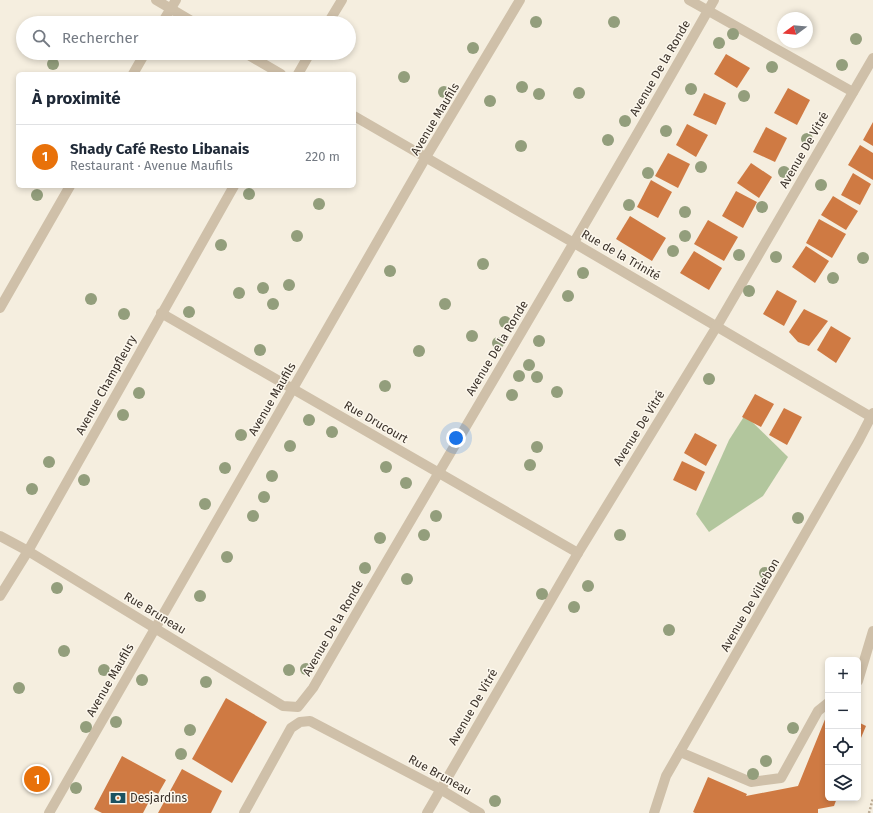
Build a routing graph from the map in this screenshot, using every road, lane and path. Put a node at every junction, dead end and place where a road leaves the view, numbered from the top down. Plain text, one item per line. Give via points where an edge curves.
1 (156, 0) edge
2 (342, 0) edge
3 (520, 0) edge
4 (689, 0) edge
5 (714, 0) edge
6 (173, 4) edge
7 (708, 11) junction
8 (166, 16) edge
9 (187, 16) edge
10 (332, 16) edge
11 (873, 58) edge
12 (141, 60) edge
13 (257, 60) edge
14 (306, 60) edge
15 (134, 72) edge
16 (278, 72) edge
17 (299, 72) edge
18 (853, 92) junction
19 (356, 117) edge
20 (426, 157) junction
21 (69, 188) edge
22 (233, 188) edge
23 (574, 242) junction
24 (0, 308) edge
25 (161, 313) junction
26 (717, 326) junction
27 (292, 389) junction
28 (872, 416) edge
29 (438, 472) junction
30 (0, 536) edge
31 (28, 551) junction
32 (578, 553) junction
33 (0, 596) edge
34 (155, 628) junction
35 (873, 631) edge
36 (861, 671) edge
37 (825, 705) edge
38 (298, 707) joint
39 (680, 752) junction
40 (440, 789) junction
41 (873, 798) edge
42 (49, 813) edge
43 (244, 813) edge
44 (428, 813) edge
45 (480, 813) edge
46 (654, 813) edge
47 (869, 813) edge

1 - 6 street
2 - 10 street
3 - 20 street, Avenue Maufils
4 - 7 street
5 - 7 street, Avenue De la Ronde
6 - 8 street
6 - 9 street
7 - 18 street
7 - 23 street, Avenue De la Ronde
11 - 18 street, Avenue De Vitré
12 - 15 street
13 - 16 street
14 - 17 street
18 - 26 street, Avenue De Vitré
19 - 20 street, Rue de la Trinité
20 - 23 street, Rue de la Trinité
20 - 27 street, Avenue Maufils
21 - 24 street
22 - 25 street, Avenue Champfleury
23 - 26 street, Rue de la Trinité
23 - 29 street, Avenue De la Ronde
25 - 27 street, Rue Drucourt
25 - 31 street, Avenue Champfleury
26 - 28 street, Rue de la Trinité
26 - 32 street, Avenue De Vitré
27 - 29 street, Rue Drucourt
27 - 34 street, Avenue Maufils
28 - 39 street, Avenue De Villebon
29 - 32 street, Rue Drucourt
29 - 38 street, Avenue De la Ronde via 313,688
30 - 31 street, Rue Bruneau
31 - 33 street, Avenue Champfleury
31 - 34 street, Rue Bruneau
32 - 40 street, Avenue De Vitré
34 - 38 street, Rue Bruneau via 283,706
34 - 42 street, Avenue Maufils
35 - 36 street
37 - 39 street via 818,710 781,778 751,782
39 - 46 street, Avenue De Villebon via 666,776
40 - 43 street, Rue Bruneau via 310,721 300,722 290,728
40 - 44 street, Avenue De Vitré
40 - 45 street, Rue Bruneau
41 - 47 path

